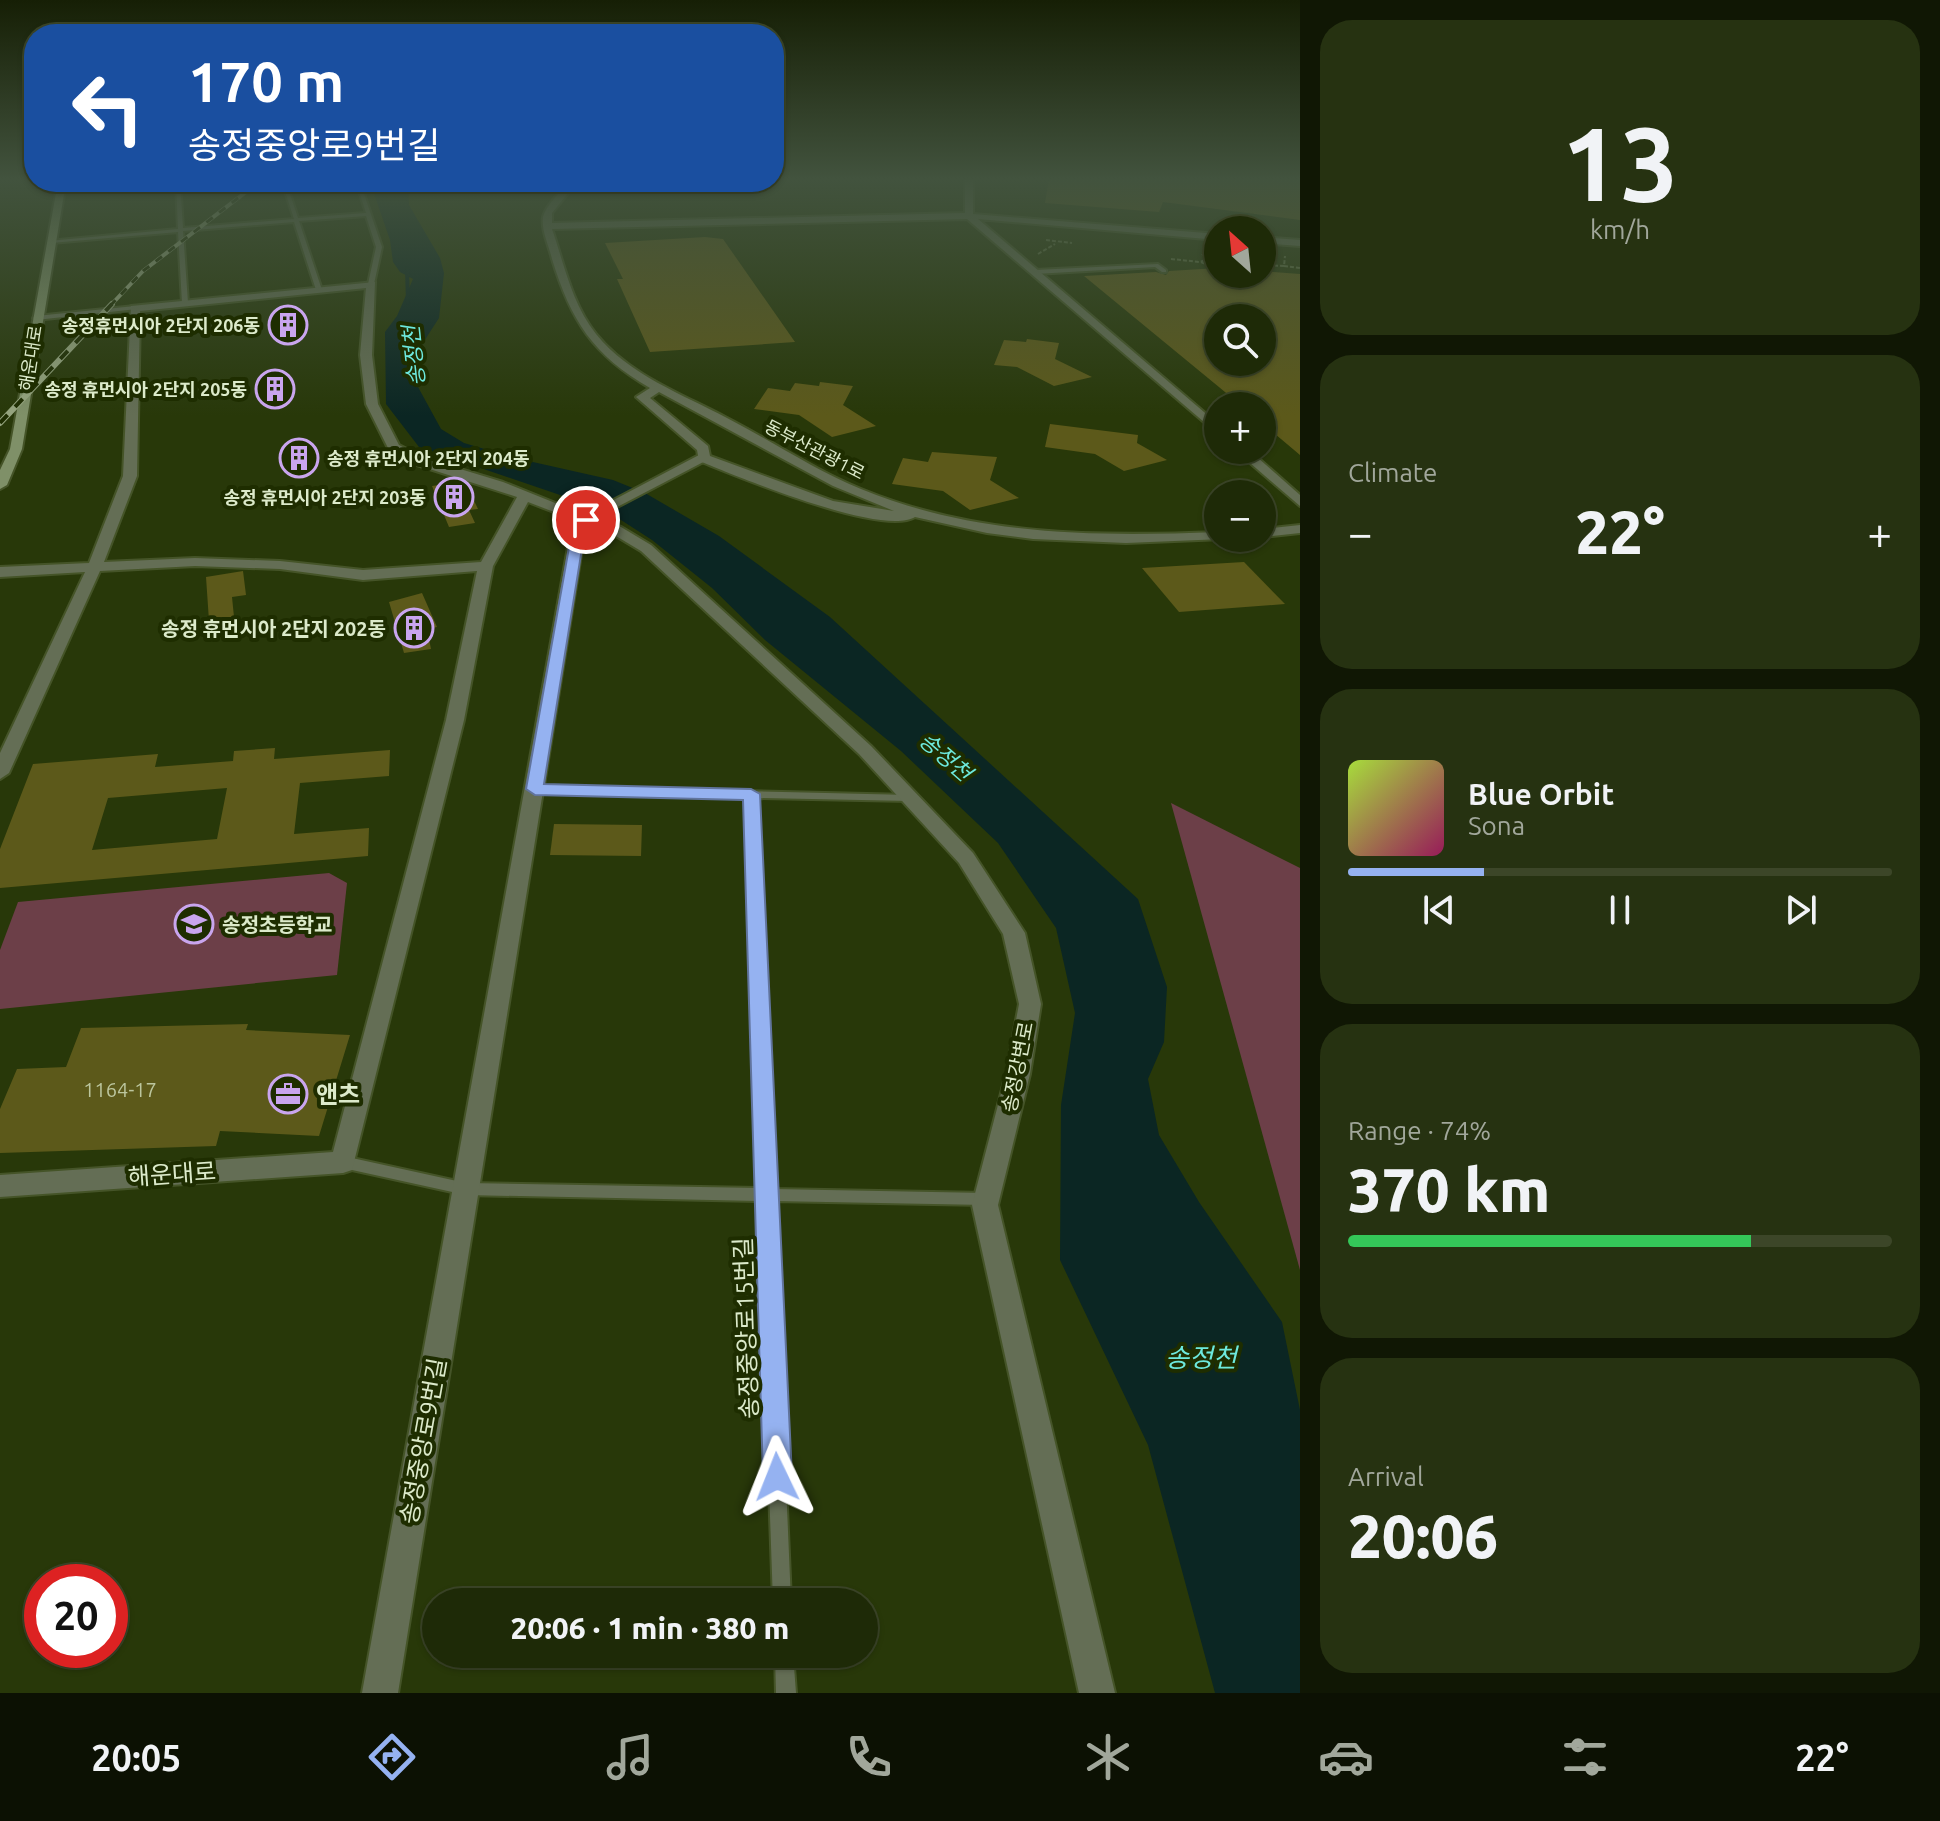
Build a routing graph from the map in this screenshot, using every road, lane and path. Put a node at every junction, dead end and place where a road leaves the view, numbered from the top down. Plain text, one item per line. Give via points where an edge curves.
1 (48, 258) edge
2 (183, 258) edge
3 (308, 258) edge
4 (377, 258) edge
5 (558, 258) edge
6 (1019, 258) edge
7 (1158, 258) dead end
8 (1207, 258) edge
9 (1283, 258) edge
10 (1200, 262) junction
11 (1204, 264) edge
12 (1276, 266) edge
13 (1284, 266) junction
14 (1300, 268) edge
15 (1164, 271) dead end
16 (1035, 272) junction
17 (371, 284) junction
18 (319, 290) junction
19 (185, 303) junction
20 (135, 308) junction
21 (36, 318) junction
22 (660, 387) junction
23 (1204, 418) edge
24 (704, 458) junction
25 (1257, 464) edge
26 (0, 485) edge
27 (525, 495) junction
28 (1300, 502) edge
29 (926, 516) junction
30 (589, 517) junction
31 (1300, 529) edge
32 (1276, 532) edge
33 (1204, 536) edge
34 (486, 566) junction
35 (94, 568) junction
36 (0, 572) edge
37 (0, 773) edge
38 (535, 789) junction
39 (751, 794) junction
40 (910, 798) junction
41 (343, 1162) junction
42 (0, 1186) edge
43 (466, 1189) junction
44 (767, 1195) junction
45 (986, 1199) junction
46 (781, 1588) edge
47 (785, 1668) edge
48 (380, 1693) edge
49 (786, 1693) edge
50 (1097, 1693) edge

1 - 21 main road, 해운대로
2 - 19 lane
3 - 18 lane
4 - 17 lane
5 - 22 street, 동부산관광1로 via 575,309 601,346
6 - 16 street
7 - 10 path
8 - 10 path
9 - 13 path
10 - 11 path
12 - 13 path
13 - 14 path
15 - 16 lane via 1156,265
16 - 23 street
17 - 18 street
17 - 27 street, 송정강변로 via 366,355 372,404 394,447 419,461
18 - 19 street
19 - 20 street
20 - 21 lane
20 - 35 street via 130,476
21 - 26 main road, 해운대로 via 16,449
22 - 24 street via 642,397 703,449
22 - 29 street, 동부산관광1로 via 836,482
24 - 29 street via 832,507 869,516
24 - 30 street
25 - 28 street
27 - 30 street, 송정강변로
27 - 34 street
29 - 33 street, 동부산관광1로 via 1080,539
30 - 38 street, 송정중앙로9번길 via 577,536
30 - 40 street, 송정강변로 via 646,548 777,666
31 - 32 street
34 - 35 street via 363,575 238,563
34 - 41 street via 455,720
35 - 36 street
35 - 37 street
38 - 39 lane
38 - 43 street, 송정중앙로9번길
39 - 40 lane
39 - 44 lane, 송정중앙로15번길
40 - 45 street, 송정강변로 via 966,858 1014,933 1030,1004
41 - 42 street, 해운대로
41 - 43 lane
43 - 44 lane
43 - 48 street, 송정중앙로9번길
44 - 45 lane
44 - 46 lane, 송정중앙로15번길
45 - 50 street, 송정강변로
47 - 49 lane

